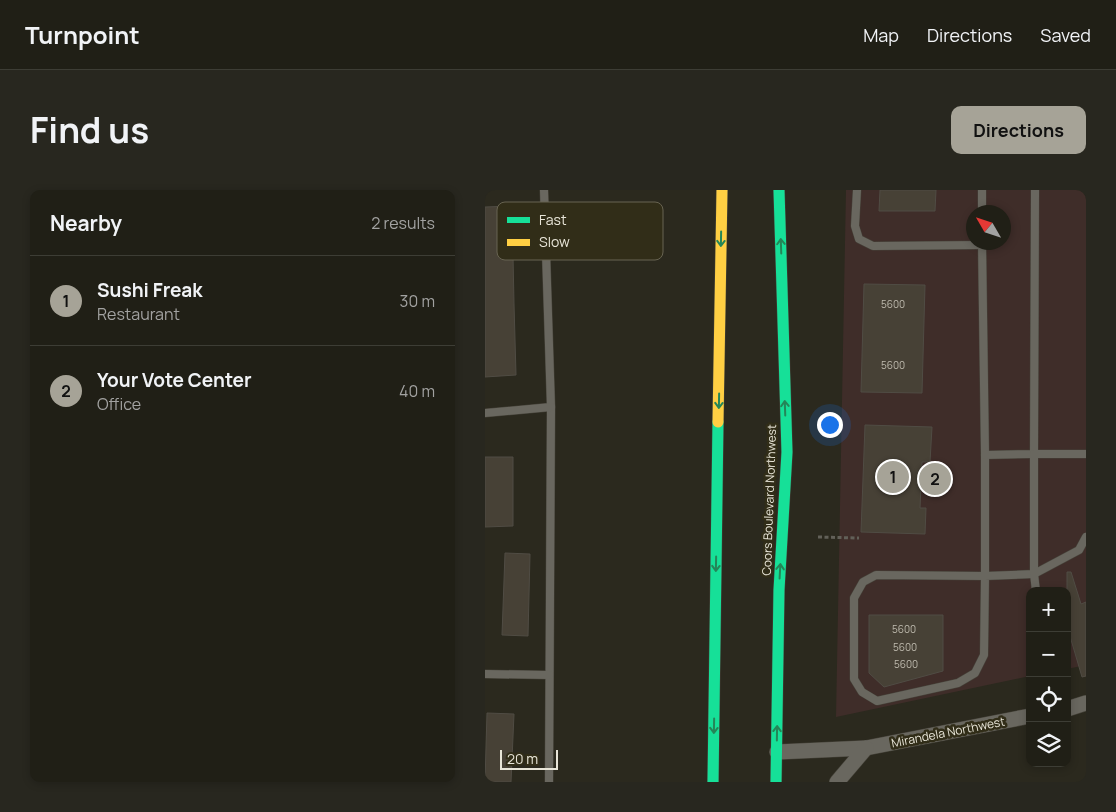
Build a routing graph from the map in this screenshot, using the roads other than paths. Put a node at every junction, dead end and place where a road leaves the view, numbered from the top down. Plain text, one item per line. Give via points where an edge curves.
1 (722, 190) edge
2 (779, 190) edge
3 (857, 190) edge
4 (982, 190) edge
5 (1035, 190) edge
6 (982, 205) edge
7 (966, 244) edge
8 (982, 250) edge
9 (546, 260) edge
10 (551, 406) junction
11 (485, 412) edge
12 (1034, 454) junction
13 (1086, 454) edge
14 (985, 455) junction
15 (1086, 538) edge
16 (1034, 574) junction
17 (985, 576) junction
18 (1036, 587) edge
19 (485, 674) edge
20 (549, 675) junction
21 (1086, 703) edge
22 (1071, 708) edge
23 (1026, 717) edge
24 (866, 748) junction
25 (777, 752) junction
26 (549, 782) edge
27 (713, 782) edge
28 (777, 782) edge
29 (837, 782) edge

1 -> 27 main road
25 -> 2 main road, Coors Boulevard Northwest via 779,590 787,452
3 - 7 lane via 855,226 859,239 873,246
4 - 6 lane
5 - 12 lane
8 - 14 lane
9 - 10 lane
10 - 11 lane
10 - 20 lane
12 - 13 lane
12 - 14 lane
12 - 16 lane
14 - 17 lane
15 - 16 lane via 1079,550
16 - 17 lane
16 - 18 lane
17 - 17 lane via 876,575 863,582 854,598 854,679 862,692 877,701 958,683 975,673 984,655
19 - 20 lane
20 - 26 lane
21 - 22 street
23 - 24 street, Mirandela Northwest
24 - 25 street, Mirandela Northwest
24 - 29 street
25 - 28 main road, Coors Boulevard Northwest

